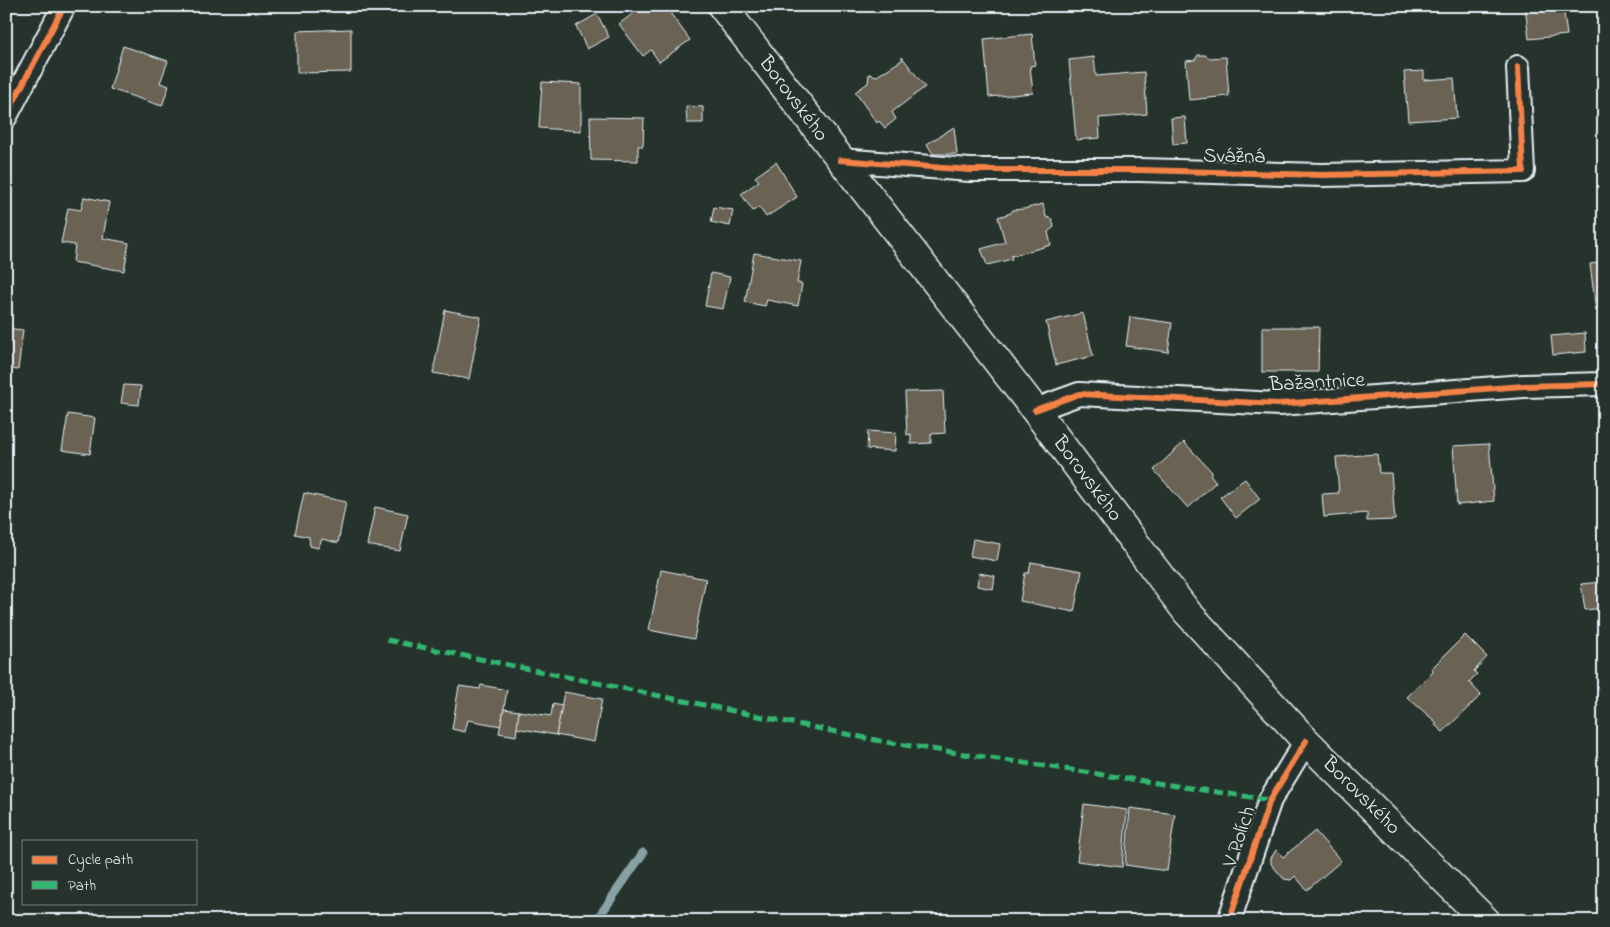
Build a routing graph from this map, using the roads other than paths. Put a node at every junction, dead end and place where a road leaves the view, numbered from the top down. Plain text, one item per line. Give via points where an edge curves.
1 (64, 6) edge
2 (722, 6) edge
3 (1518, 67) dead end
4 (6, 116) edge
5 (840, 160) junction
6 (1604, 384) edge
7 (1035, 410) junction
8 (1306, 741) junction
9 (1229, 921) edge
10 (1486, 921) edge

1 - 4 street
2 - 5 main road, Borovského
3 - 5 street, Svážná via 1523,172 1323,175 970,170
5 - 7 main road, Borovského
6 - 7 street, Bažantnice via 1524,386 1279,404 1079,394
7 - 8 main road, Borovského via 1187,612
8 - 9 street, V Polích via 1270,800
8 - 10 main road, Borovského

